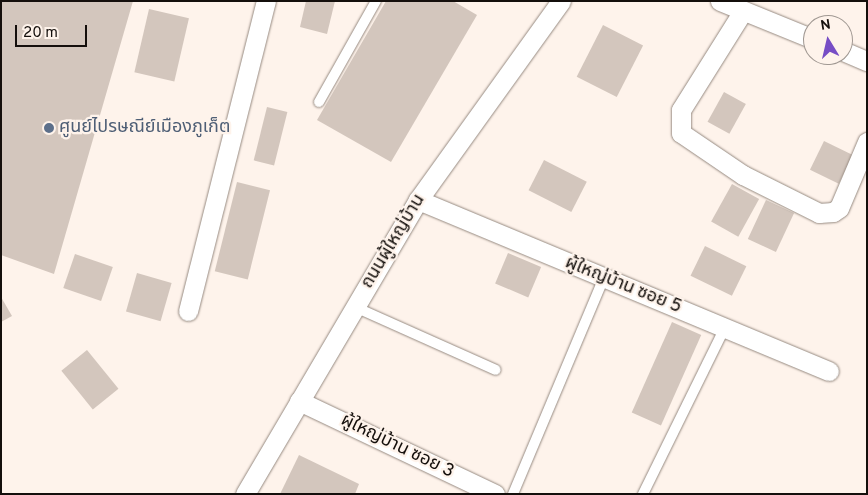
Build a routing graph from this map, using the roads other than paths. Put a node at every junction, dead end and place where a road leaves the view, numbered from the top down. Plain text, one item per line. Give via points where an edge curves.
1 (266, 1) edge
2 (376, 1) edge
3 (560, 1) edge
4 (720, 1) edge
5 (743, 11) junction
6 (803, 35) edge
7 (853, 55) edge
8 (867, 60) edge
9 (319, 102) dead end
10 (867, 142) edge
11 (418, 200) junction
12 (604, 277) junction
13 (354, 308) junction
14 (188, 311) dead end
15 (725, 327) junction
16 (496, 370) dead end
17 (829, 371) dead end
18 (299, 400) junction
19 (245, 494) edge
20 (495, 494) edge
21 (513, 494) edge
22 (643, 494) edge

1 - 14 street
2 - 9 lane
3 - 11 street, ถนนผู้ใหญ่บ้าน
4 - 5 street
5 - 6 street
5 - 10 street via 681,110 681,134 743,175 819,213 839,208
7 - 8 street
11 - 12 street, ผู้ใหญ่บ้าน ซอย 5
11 - 13 street, ถนนผู้ใหญ่บ้าน
12 - 15 street, ผู้ใหญ่บ้าน ซอย 5
12 - 21 lane
13 - 16 lane
13 - 18 street, ถนนผู้ใหญ่บ้าน
15 - 17 street, ผู้ใหญ่บ้าน ซอย 5
15 - 22 lane
18 - 19 street, ถนนผู้ใหญ่บ้าน
18 - 20 street, ผู้ใหญ่บ้าน ซอย 3

